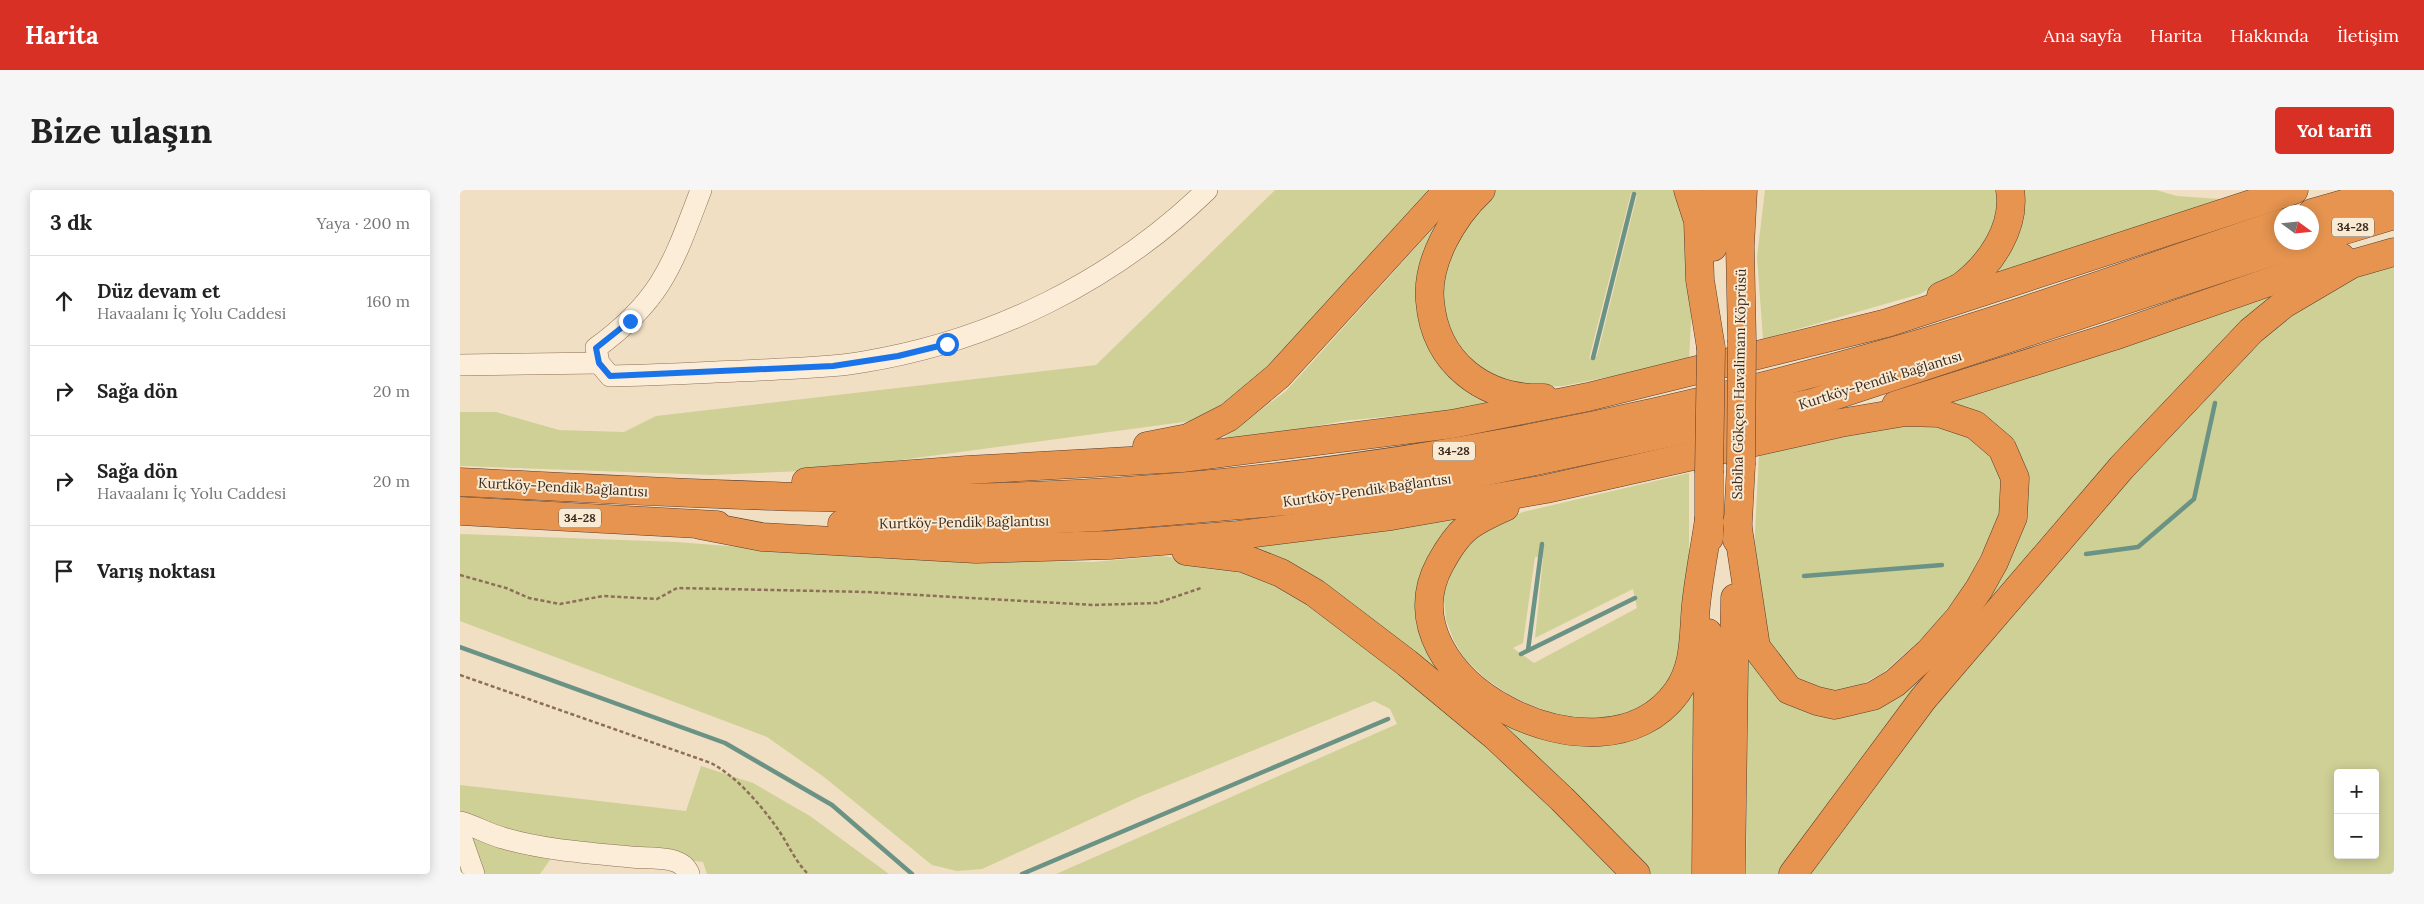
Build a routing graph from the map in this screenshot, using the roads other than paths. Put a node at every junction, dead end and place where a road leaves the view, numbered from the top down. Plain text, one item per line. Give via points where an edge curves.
1 (702, 190) edge
2 (1207, 190) edge
3 (1448, 190) edge
4 (1481, 190) edge
5 (1688, 190) edge
6 (1717, 190) edge
7 (1743, 190) edge
8 (1755, 190) edge
9 (2010, 190) edge
10 (2294, 190) edge
11 (2392, 190) edge
12 (2319, 211) edge
13 (2394, 215) edge
14 (2274, 226) edge
15 (2319, 238) edge
16 (2394, 239) edge
17 (1740, 246) junction
18 (2278, 250) edge
19 (2394, 252) edge
20 (1887, 323) junction
21 (1710, 348) junction
22 (602, 362) junction
23 (460, 365) edge
24 (1588, 397) junction
25 (1840, 423) junction
26 (1046, 466) junction
27 (460, 482) edge
28 (597, 489) junction
29 (1546, 490) junction
30 (460, 511) edge
31 (1709, 519) junction
32 (1737, 522) junction
33 (700, 525) junction
34 (1110, 545) junction
35 (460, 822) edge
36 (460, 834) edge
37 (474, 874) edge
38 (689, 874) edge
39 (1636, 874) edge
40 (1706, 874) edge
41 (1731, 874) edge
42 (1792, 874) edge

1 - 22 street via 664,281 630,321
2 - 22 street via 1148,240 1093,277 1037,308 947,344 833,366
3 - 26 highway via 1278,376 1229,417 1188,438
4 - 24 highway via 1451,228 1439,251 1429,300 1435,330 1447,353 1463,372 1482,385 1532,398
5 - 21 highway via 1698,221 1700,280
6 - 21 highway
7 - 17 highway
8 - 17 highway
9 - 20 highway via 2012,201 2004,233 1992,257 1962,286
10 - 20 highway
11 - 12 highway, 34-28
13 - 15 highway, 34-28
14 - 28 highway, Kurtköy-Pendik Bağlantısı / 34-28 via 1901,349 1657,413 1414,458 1301,474 1077,494 848,499
16 - 25 highway via 2114,336
17 - 32 highway, Sabiha Gökçen Havalimanı Köprüsü, bridge via 1741,465
18 - 33 highway, Kurtköy-Pendik Bağlantısı / 34-28 via 1812,403 1421,485 1312,499 1098,518 951,524
19 - 42 highway via 2352,264 2284,304 2250,331 2122,467 1982,628 1923,699
20 - 24 highway
21 - 31 highway, Sabiha Gökçen Havalimanı Köprüsü, bridge
22 - 23 street
24 - 26 highway via 1452,424 1182,458
25 - 29 highway
25 - 32 highway via 1905,412 1939,413 1975,425 2002,448 2015,478 2013,517 1994,562 1964,611 1929,652 1895,682 1867,698 1834,704 1789,690 1756,647
26 - 28 highway via 827,481
27 - 28 highway, Kurtköy-Pendik Bağlantısı / 34-28
29 - 31 highway via 1474,521 1462,531 1434,576 1430,621 1450,665 1471,685 1515,715 1560,730 1581,733 1626,728 1664,707 1677,691 1689,668 1694,644 1696,605
29 - 34 highway via 1391,516 1238,535
30 - 33 highway, Kurtköy-Pendik Bağlantısı / 34-28
31 - 40 highway
32 - 41 highway
33 - 34 highway via 762,537 976,549
34 - 39 highway via 1243,558 1281,573 1315,593 1495,736
35 - 38 street via 522,843 675,861 684,864
36 - 37 street

